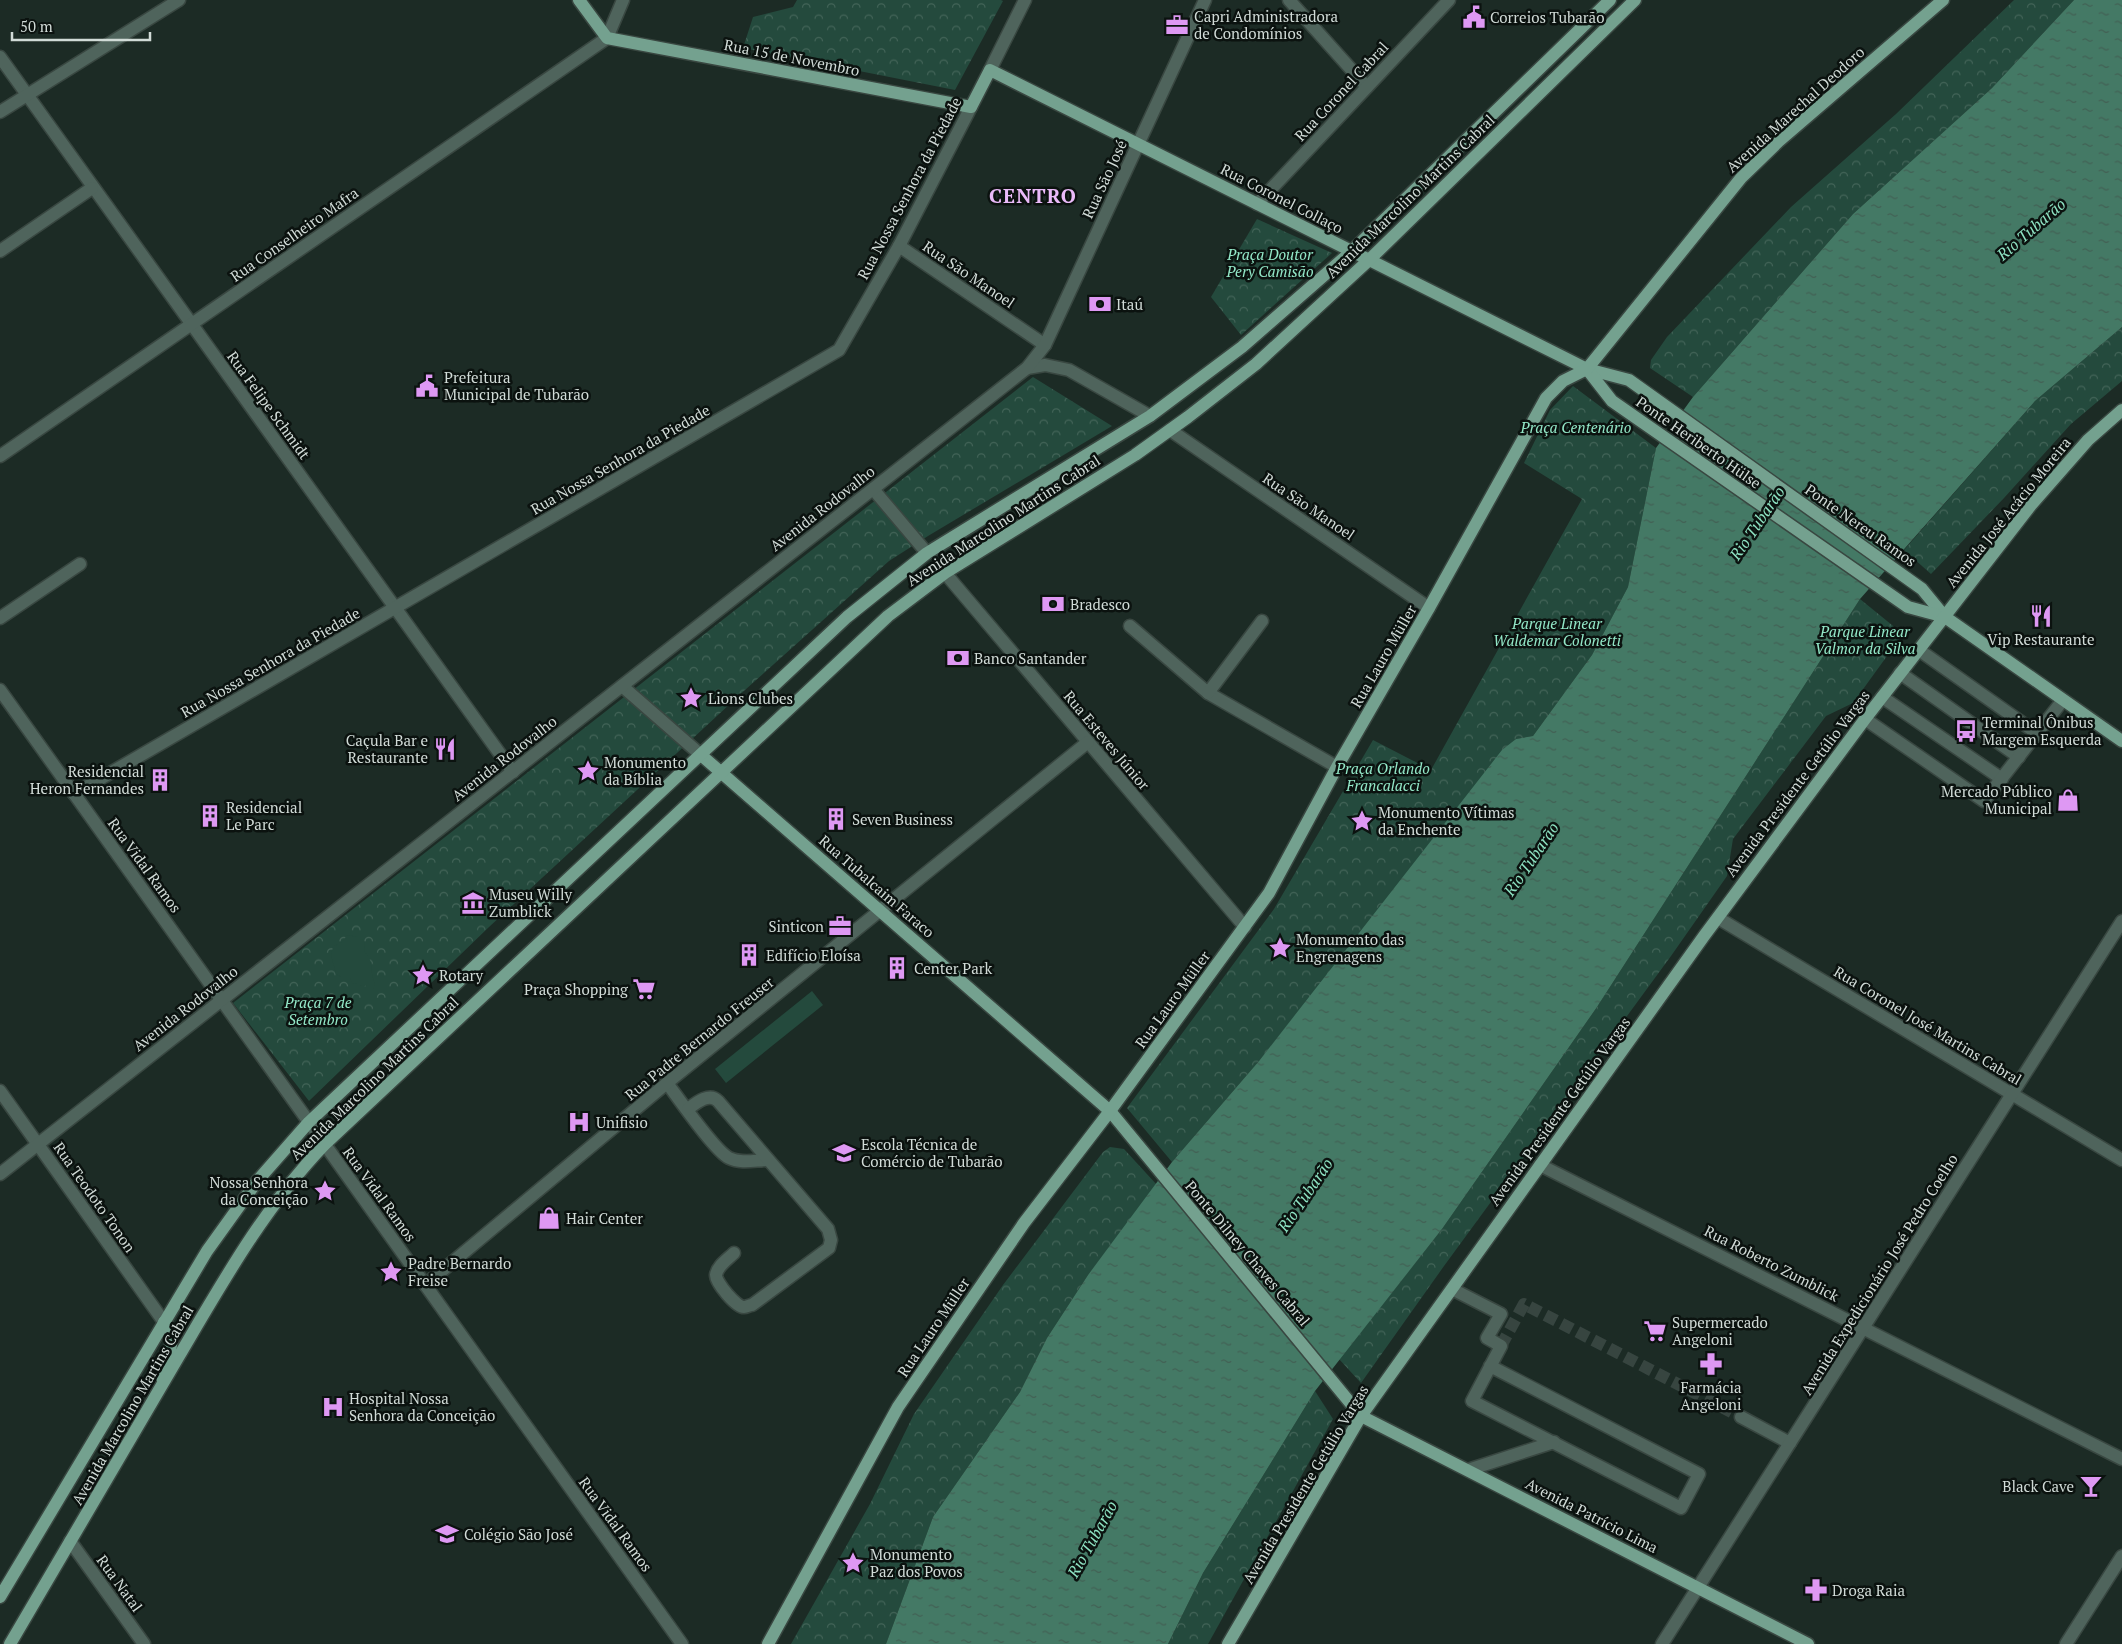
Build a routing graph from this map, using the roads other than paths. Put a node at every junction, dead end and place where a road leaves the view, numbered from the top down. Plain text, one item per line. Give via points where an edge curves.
1 (178, 0) edge
2 (579, 0) edge
3 (623, 0) edge
4 (1025, 0) edge
5 (1204, 0) edge
6 (1289, 0) edge
7 (1449, 0) edge
8 (1610, 0) edge
9 (1635, 0) edge
10 (1943, 0) edge
11 (607, 38) junction
12 (0, 57) edge
13 (990, 70) junction
14 (1367, 87) junction
15 (26, 95) junction
16 (971, 107) junction
17 (0, 112) edge
18 (1138, 144) junction
19 (92, 188) junction
20 (1257, 204) junction
21 (899, 246) junction
22 (0, 251) edge
23 (1352, 251) junction
24 (1369, 260) junction
25 (191, 325) junction
26 (1045, 345) junction
27 (1027, 368) junction
28 (1587, 369) junction
29 (2122, 410) edge
30 (1150, 416) junction
31 (1170, 430) junction
32 (0, 456) edge
33 (873, 489) junction
34 (927, 553) junction
35 (80, 564) dead end
36 (945, 574) junction
37 (396, 608) junction
38 (1429, 608) junction
39 (1945, 617) junction
40 (0, 618) edge
41 (1262, 621) dead end
42 (1130, 626) dead end
43 (1919, 650) junction
44 (1900, 674) junction
45 (622, 686) junction
46 (0, 690) edge
47 (1208, 693) junction
48 (1882, 697) junction
49 (2063, 700) junction
50 (1865, 719) junction
51 (2038, 734) junction
52 (2122, 741) edge
53 (1088, 742) junction
54 (701, 755) junction
55 (2020, 757) junction
56 (1337, 768) junction
57 (513, 772) junction
58 (720, 772) junction
59 (2002, 779) junction
60 (74, 794) junction
61 (881, 912) junction
62 (1718, 918) junction
63 (2122, 921) edge
64 (1245, 927) junction
65 (222, 1000) junction
66 (667, 1084) junction
67 (0, 1091) edge
68 (2012, 1094) junction
69 (688, 1109) junction
70 (1110, 1111) junction
71 (309, 1122) junction
72 (38, 1144) junction
73 (325, 1144) junction
74 (768, 1160) junction
75 (2122, 1160) edge
76 (1540, 1165) junction
77 (0, 1174) edge
78 (734, 1253) dead end
79 (425, 1285) junction
80 (1452, 1288) junction
81 (164, 1322) junction
82 (1864, 1328) junction
83 (1490, 1366) junction
84 (159, 1390) junction
85 (1361, 1416) junction
86 (1740, 1417) tunnel mouth
87 (1554, 1442) junction
88 (1790, 1443) junction
89 (2122, 1458) edge
90 (1468, 1470) junction
91 (70, 1541) junction
92 (2122, 1556) edge
93 (1698, 1587) junction
94 (0, 1597) edge
95 (10, 1644) edge
96 (144, 1644) edge
97 (682, 1644) edge
98 (768, 1644) edge
99 (1228, 1644) edge
100 (1662, 1644) edge
101 (1808, 1644) edge
102 (2066, 1644) edge

1 - 15 street
2 - 11 main road
3 - 11 street
4 - 13 street, Rua Nossa Senhora da Piedade
5 - 18 street, Rua São José
6 - 14 street
7 - 14 street, Rua Coronel Cabral
8 - 23 main road, Avenida Marcolino Martins Cabral
9 - 24 main road, Avenida Marcolino Martins Cabral
10 - 28 main road, Avenida Marechal Deodoro via 1747,172
11 - 16 main road, Rua 15 de Novembro
11 - 25 street, Rua Conselheiro Mafra
12 - 15 street, Rua Felipe Schmidt
13 - 16 main road, Rua Nossa Senhora da Piedade
13 - 18 main road, Rua Coronel Collaço
14 - 20 street, Rua Coronel Cabral
15 - 17 street
15 - 19 street, Rua Felipe Schmidt
16 - 21 street, Rua Nossa Senhora da Piedade
18 - 20 main road, Rua Coronel Collaço
18 - 26 street, Rua São José
19 - 22 street
19 - 25 street, Rua Felipe Schmidt
20 - 23 main road, Rua Coronel Collaço
21 - 26 street, Rua São Manoel
21 - 37 street, Rua Nossa Senhora da Piedade via 844,343 832,355
23 - 24 main road, Rua Coronel Collaço
23 - 30 main road, Avenida Marcolino Martins Cabral via 1242,347
24 - 28 main road, Rua Coronel Collaço
24 - 31 main road, Avenida Marcolino Martins Cabral via 1256,364
25 - 32 street, Rua Conselheiro Mafra
25 - 37 street, Rua Felipe Schmidt
26 - 27 street, Rua São José
27 - 30 street via 1045,365 1069,370
27 - 33 street, Avenida Rodovalho
28 - 38 main road, Rua Lauro Müller via 1563,381 1546,398
28 - 39 main road, Ponte Nereu Ramos via 1629,380 1922,589
28 - 39 main road, Ponte Heriberto Hülse via 1612,401 1908,607
29 - 39 main road, Avenida José Acácio Moreira via 2060,470
30 - 34 main road, Avenida Marcolino Martins Cabral
31 - 36 main road, Avenida Marcolino Martins Cabral
31 - 38 street, Rua São Manoel
33 - 34 street
33 - 45 street, Avenida Rodovalho
34 - 54 main road, Avenida Marcolino Martins Cabral via 846,617
35 - 40 street
36 - 53 street, Rua Esteves Júnior
36 - 58 main road, Avenida Marcolino Martins Cabral via 888,616
37 - 57 street, Rua Felipe Schmidt
37 - 60 street, Rua Nossa Senhora da Piedade
38 - 56 main road, Rua Lauro Müller
39 - 43 main road, Avenida Presidente Getúlio Vargas
39 - 49 main road
41 - 47 street
42 - 47 street
43 - 44 main road, Avenida Presidente Getúlio Vargas
43 - 51 street
44 - 48 main road, Avenida Presidente Getúlio Vargas
44 - 55 street
45 - 54 street, Rua Tubalcaim Faraco
45 - 57 street, Avenida Rodovalho
46 - 60 street, Rua Vidal Ramos
47 - 56 street
48 - 50 main road, Avenida Presidente Getúlio Vargas
48 - 59 street
49 - 51 street
49 - 52 main road
50 - 59 street via 1984,801
50 - 62 main road, Avenida Presidente Getúlio Vargas
51 - 55 street
53 - 61 street, Rua Padre Bernardo Freuser
53 - 64 street, Rua Esteves Júnior
54 - 58 main road, Rua Tubalcaim Faraco
54 - 71 main road, Avenida Marcolino Martins Cabral
55 - 59 street
56 - 64 main road, Rua Lauro Müller via 1269,893
57 - 65 street, Avenida Rodovalho
58 - 61 main road, Rua Tubalcaim Faraco
58 - 73 main road, Avenida Marcolino Martins Cabral
60 - 65 street, Rua Vidal Ramos
61 - 66 street, Rua Padre Bernardo Freuser
61 - 70 main road, Rua Tubalcaim Faraco
62 - 68 street, Rua Coronel José Martins Cabral
62 - 76 main road, Avenida Presidente Getúlio Vargas
63 - 68 street, Avenida Expedicionário José Pedro Coelho
64 - 70 main road, Rua Lauro Müller
65 - 71 street, Rua Vidal Ramos
65 - 72 street, Avenida Rodovalho
66 - 69 street
66 - 79 street, Rua Padre Bernardo Freuser
67 - 72 street, Rua Teodoto Tonon
68 - 75 street, Rua Coronel José Martins Cabral
68 - 82 street, Avenida Expedicionário José Pedro Coelho
69 - 74 street via 729,1158
69 - 74 street via 714,1098
70 - 85 main road, Ponte Dilney Chaves Cabral
70 - 98 main road, Rua Lauro Müller via 1024,1224 898,1407
71 - 73 street, Rua Vidal Ramos
71 - 81 main road, Avenida Marcolino Martins Cabral via 258,1180 230,1218
72 - 77 street, Avenida Rodovalho
72 - 81 street, Rua Teodoto Tonon
73 - 79 street, Rua Vidal Ramos
73 - 84 main road, Avenida Marcolino Martins Cabral via 304,1166 249,1240
74 - 78 street via 828,1229 829,1248 752,1305 743,1307 734,1302 717,1279 719,1268
76 - 80 main road, Avenida Presidente Getúlio Vargas
76 - 82 street, Rua Roberto Zumblick
79 - 97 street, Rua Vidal Ramos
80 - 83 street via 1501,1314 1487,1338 1501,1346
80 - 85 main road, Avenida Presidente Getúlio Vargas
81 - 84 main road via 172,1333 172,1343
81 - 94 main road, Avenida Marcolino Martins Cabral
82 - 88 street, Avenida Expedicionário José Pedro Coelho
82 - 89 street, Rua Roberto Zumblick
83 - 87 street via 1472,1400
83 - 87 street via 1699,1474 1682,1508
84 - 91 main road, Avenida Marcolino Martins Cabral
85 - 90 main road, Avenida Patrício Lima
85 - 99 main road, Avenida Presidente Getúlio Vargas
86 - 88 street
87 - 90 street
88 - 93 street, Avenida Expedicionário José Pedro Coelho
90 - 93 main road, Avenida Patrício Lima
91 - 95 main road, Avenida Marcolino Martins Cabral
91 - 96 street, Rua Natal
92 - 102 street
93 - 100 street, Avenida Expedicionário José Pedro Coelho
93 - 101 main road, Avenida Patrício Lima

